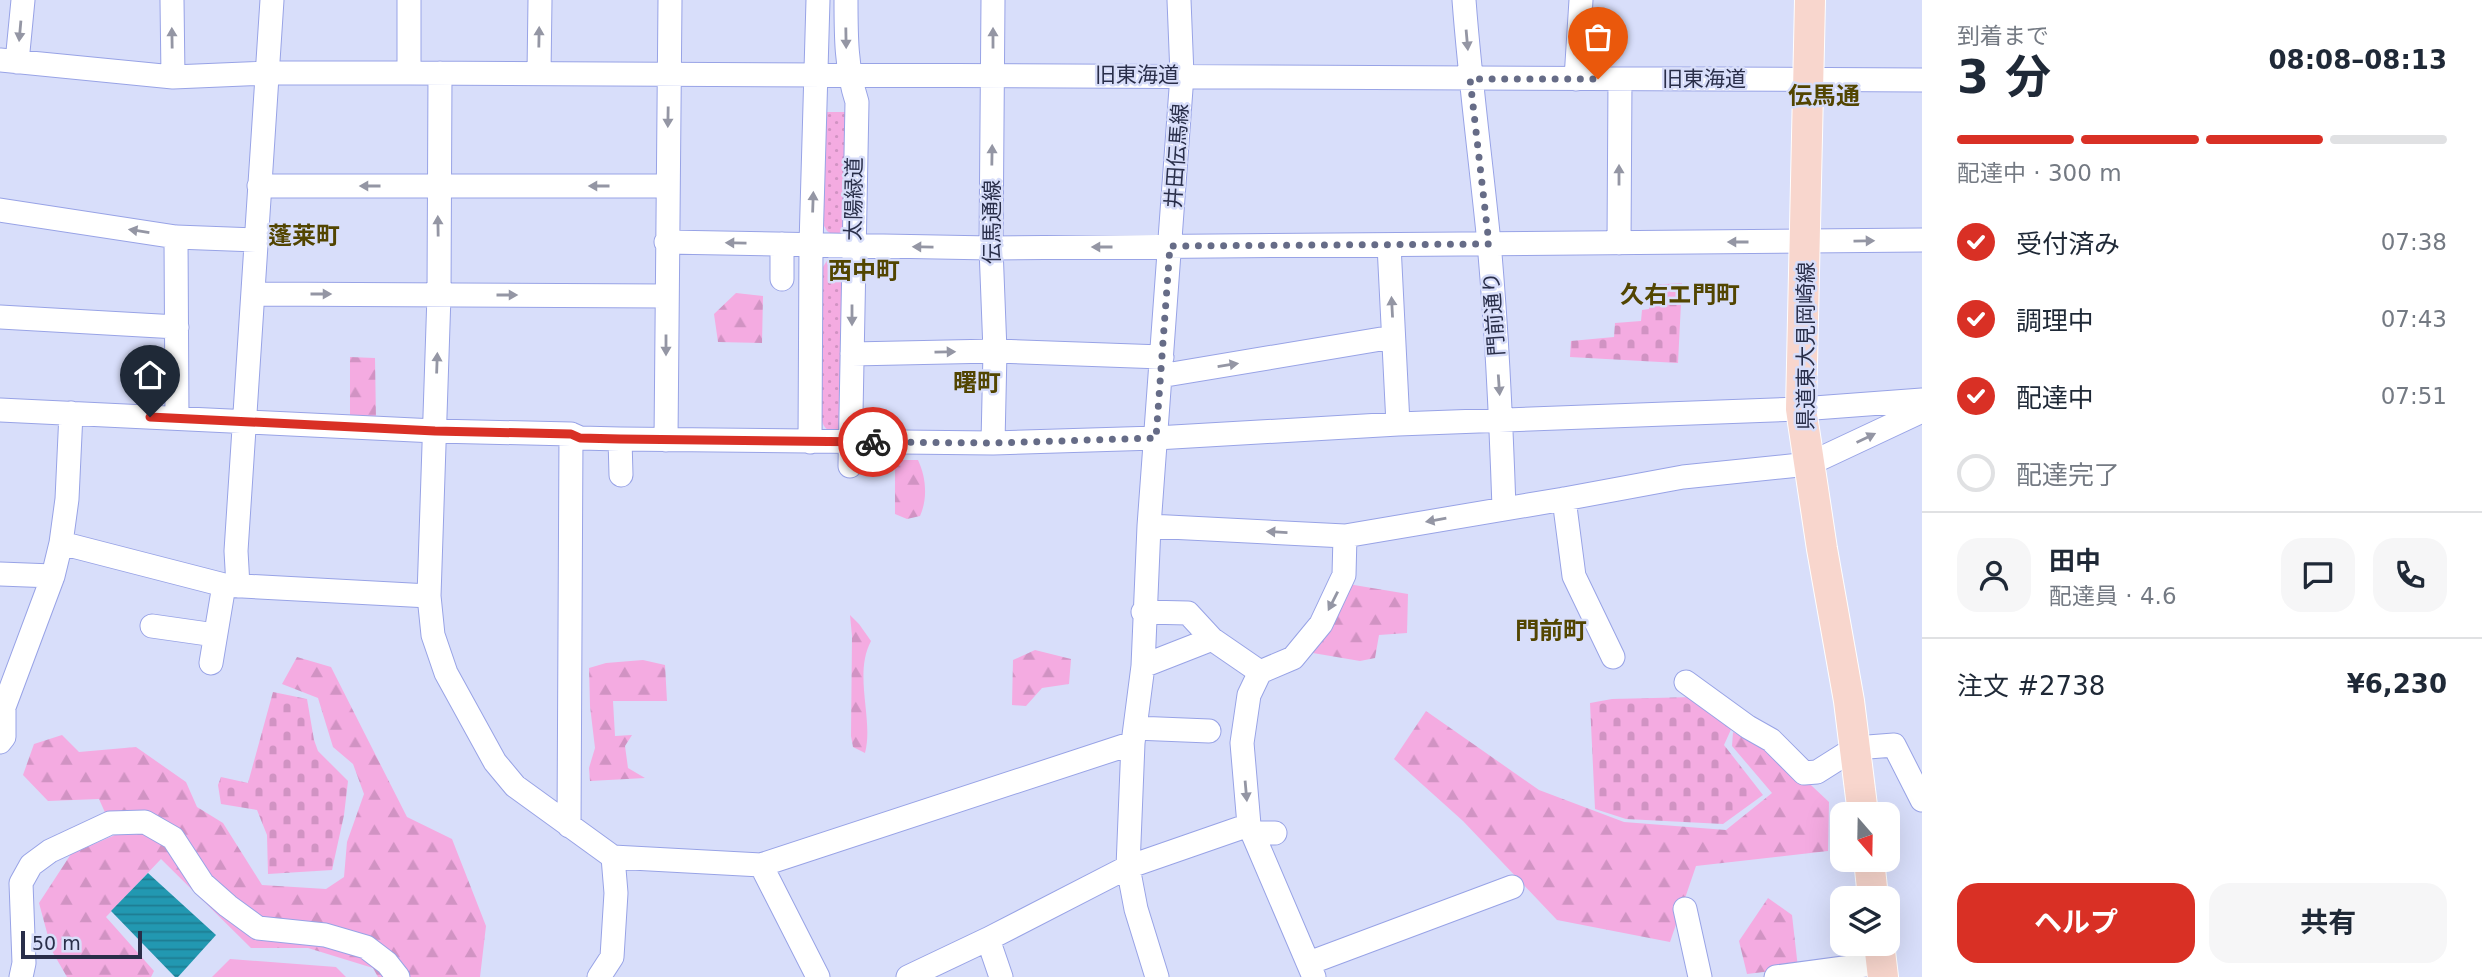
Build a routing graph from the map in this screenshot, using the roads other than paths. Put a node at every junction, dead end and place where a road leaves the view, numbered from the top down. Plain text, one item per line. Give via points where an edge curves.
1 (23, 0) edge
2 (172, 0) edge
3 (272, 0) edge
4 (409, 0) edge
5 (540, 0) edge
6 (670, 0) edge
7 (818, 0) edge
8 (846, 0) edge
9 (993, 0) edge
10 (1179, 0) edge
11 (1464, 0) edge
12 (1581, 0) edge
13 (1810, 0) edge
14 (9, 61) edge
15 (266, 72) junction
16 (409, 73) junction
17 (440, 73) junction
18 (539, 73) junction
19 (669, 74) junction
20 (1182, 75) junction
21 (817, 76) junction
22 (849, 76) junction
23 (993, 76) junction
24 (173, 77) junction
25 (1470, 79) junction
26 (1576, 79) junction
27 (1620, 79) junction
28 (1807, 80) junction
29 (1922, 80) edge
30 (260, 186) junction
31 (438, 186) junction
32 (667, 186) junction
33 (0, 210) edge
34 (176, 237) junction
35 (256, 240) junction
36 (1922, 240) edge
37 (666, 242) junction
38 (1806, 242) junction
39 (1619, 243) junction
40 (782, 244) junction
41 (1489, 244) junction
42 (811, 245) junction
43 (1389, 245) junction
44 (853, 246) junction
45 (1170, 246) junction
46 (991, 247) junction
47 (782, 279) dead end
48 (253, 294) junction
49 (439, 295) junction
50 (666, 296) junction
51 (0, 317) edge
52 (177, 327) junction
53 (1393, 337) junction
54 (995, 351) junction
55 (852, 354) junction
56 (1161, 366) junction
57 (1922, 400) edge
58 (1801, 409) junction
59 (0, 410) edge
60 (1922, 411) edge
61 (71, 413) junction
62 (177, 418) junction
63 (1501, 420) junction
64 (244, 422) junction
65 (1398, 424) junction
66 (435, 431) junction
67 (571, 434) junction
68 (1156, 438) junction
69 (620, 439) junction
70 (666, 440) junction
71 (810, 442) junction
72 (851, 442) junction
73 (993, 443) junction
74 (1809, 464) junction
75 (850, 466) dead end
76 (621, 475) dead end
77 (1564, 499) junction
78 (1504, 508) junction
79 (1149, 526) junction
80 (1345, 536) junction
81 (61, 543) junction
82 (0, 573) edge
83 (53, 576) junction
84 (231, 586) junction
85 (429, 596) junction
86 (1143, 612) junction
87 (152, 626) dead end
88 (215, 635) junction
89 (1212, 639) junction
90 (1613, 657) dead end
91 (211, 663) dead end
92 (1143, 666) junction
93 (1260, 672) junction
94 (1686, 682) dead end
95 (2, 707) edge
96 (1209, 731) dead end
97 (1134, 736) junction
98 (0, 742) edge
99 (1855, 748) junction
100 (1922, 800) edge
101 (1862, 802) edge
102 (569, 826) junction
103 (1258, 831) junction
104 (613, 857) junction
105 (761, 865) junction
106 (1128, 867) junction
107 (1512, 887) dead end
108 (1685, 909) dead end
109 (988, 939) junction
110 (1881, 961) edge
111 (1311, 970) edge
112 (21, 977) edge
113 (398, 977) edge
114 (599, 977) edge
115 (818, 977) edge
116 (908, 977) edge
117 (1001, 977) edge
118 (1157, 977) edge
119 (1700, 977) edge
120 (1776, 977) edge

1 -> 14 street
24 -> 2 street
3 - 15 street
4 - 16 street
18 -> 5 street
6 - 19 street
7 - 21 street, 太陽緑道
8 -> 22 street, 太陽緑道
23 -> 9 street, 伝馬通線
10 - 20 street, 井田伝馬線
11 -> 25 street, 門前通り
12 - 26 street
13 - 28 main road, 県道東大見岡崎線
14 - 24 street, 旧東海道
15 - 16 street, 旧東海道
15 - 24 street, 旧東海道
15 - 30 street
16 - 17 street, 旧東海道
17 - 18 street, 旧東海道
17 - 31 street
18 - 19 street, 旧東海道
19 - 21 street, 旧東海道
19 -> 32 street
20 - 23 street, 旧東海道
20 - 25 street, 旧東海道
20 - 45 street, 井田伝馬線
21 - 22 street, 旧東海道
42 -> 21 street, 太陽緑道
22 - 23 street, 旧東海道
22 - 44 street, 太陽緑道 via 857,102
46 -> 23 street, 伝馬通線
25 - 26 street, 旧東海道
25 - 41 street, 門前通り
26 - 27 street, 旧東海道
27 - 28 street, 旧東海道
39 -> 27 street
28 - 29 street, 旧東海道
28 - 38 main road, 県道東大見岡崎線
31 -> 30 street
30 - 35 street
32 -> 31 street
49 -> 31 street
32 - 37 street
34 -> 33 street
34 - 35 street
34 - 52 street
35 - 48 street
38 -> 36 street
40 -> 37 street
37 - 50 street
38 -> 39 street
38 - 58 main road, 県道東大見岡崎線
39 - 41 street
40 - 42 street
40 - 47 street
41 - 43 street
41 -> 63 street, 門前通り
42 - 44 street
42 - 71 street, 太陽緑道
43 - 45 street
53 -> 43 street
46 -> 44 street
44 -> 55 street, 太陽緑道
45 -> 46 street
45 - 56 street, 井田伝馬線
46 - 54 street, 伝馬通線
48 -> 49 street
48 - 64 street
49 -> 50 street
66 -> 49 street
50 -> 70 street
51 - 52 street
52 - 62 street
56 -> 53 street
53 - 65 street
55 -> 54 street
54 - 56 street
54 - 73 street, 伝馬通線
55 - 72 street, 太陽緑道
56 - 68 street, 井田伝馬線
57 - 58 street
58 - 63 street
58 - 74 main road, 県道東大見岡崎線
59 - 61 street
74 -> 60 street
61 - 62 street
61 - 81 street
62 - 64 street
63 - 65 street
63 - 78 street, 門前通り
64 - 66 street
64 - 84 street
65 - 68 street
66 - 67 street
66 - 85 street
67 - 69 street
67 - 102 street
68 - 73 street
68 - 79 street, 井田伝馬線
69 - 70 street
69 - 76 street
70 - 71 street
71 - 72 street
72 - 73 street
72 - 75 street, 太陽緑道
74 - 77 street via 1682,477
74 - 99 main road, 県道東大見岡崎線
77 - 78 street
77 - 90 street via 1574,576
78 -> 80 street
80 -> 79 street
79 - 86 street, 井田伝馬線
80 -> 93 street via 1344,575 1321,624 1293,658
81 - 83 street
81 - 84 street
82 - 83 street
83 - 95 street
84 - 85 street
84 - 88 street
85 - 102 street via 433,635 446,673 495,762 515,786
86 - 89 street via 1188,613
86 - 92 street, 井田伝馬線
87 - 88 street
88 - 91 street
89 - 92 street
89 - 93 street
92 - 97 street, 井田伝馬線
93 -> 103 street via 1249,695 1242,743
94 - 99 street via 1770,740 1804,773 1817,772
95 - 98 street via 4,737
96 - 97 street
97 - 105 street
97 - 106 street, 井田伝馬線
99 - 100 street via 1894,745
99 - 101 main road, 県道東大見岡崎線
102 - 104 street
103 - 106 street
103 - 111 street
104 - 105 street
104 - 114 street via 612,957
105 - 115 street
106 - 109 street
106 - 118 street
107 - 111 street
108 - 119 street
109 - 116 street
109 - 117 street
110 - 120 street
112 - 113 street via 22,883 32,865 50,851 110,824 145,822 173,838 204,884 258,928 326,935 366,947

